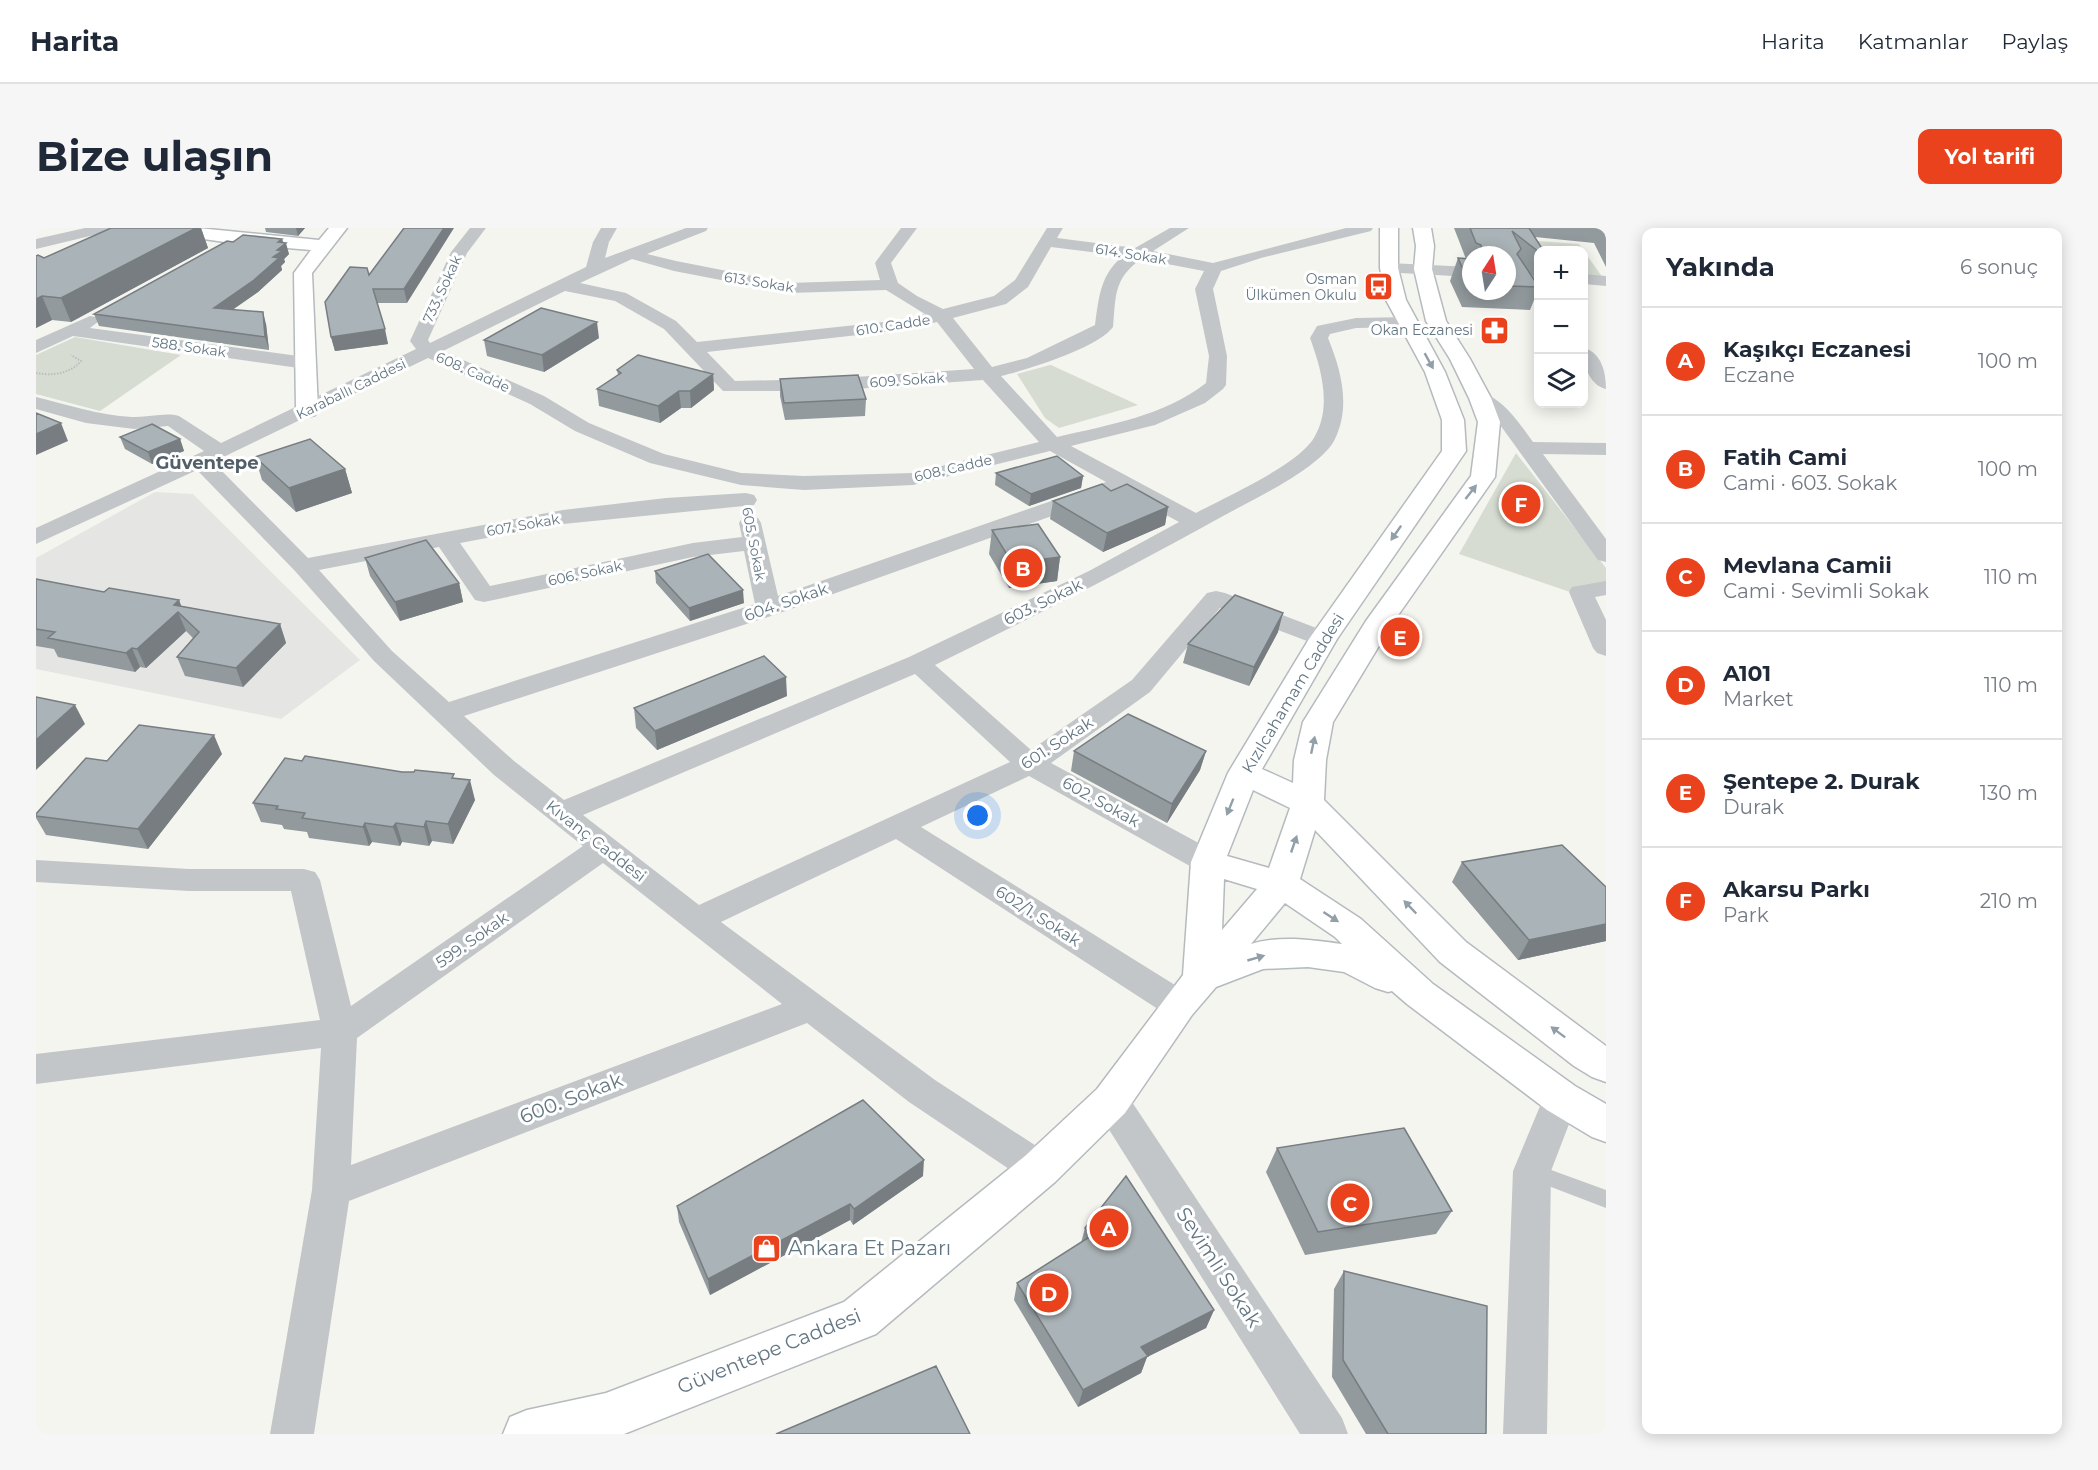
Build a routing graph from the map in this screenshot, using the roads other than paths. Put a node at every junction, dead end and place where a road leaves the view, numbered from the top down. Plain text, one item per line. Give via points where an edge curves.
1 (105, 228) edge
2 (161, 228) edge
3 (338, 228) edge
4 (478, 228) edge
5 (609, 228) edge
6 (700, 228) edge
7 (909, 228) edge
8 (1181, 228) edge
9 (1365, 228) edge
10 (1389, 228) edge
11 (1422, 228) edge
12 (1051, 235) edge
13 (240, 239) junction
14 (36, 244) edge
15 (324, 246) junction
16 (219, 250) edge
17 (1136, 253) junction
18 (630, 254) junction
19 (1214, 268) junction
20 (1389, 268) junction
21 (1423, 269) junction
22 (594, 270) junction
23 (1462, 271) edge
24 (1516, 275) edge
25 (1534, 276) edge
26 (1516, 278) edge
27 (1588, 279) edge
28 (1606, 281) edge
29 (563, 285) junction
30 (890, 285) junction
31 (1532, 293) edge
32 (104, 314) edge
33 (942, 316) junction
34 (1408, 322) junction
35 (73, 331) junction
36 (36, 347) edge
37 (693, 348) junction
38 (428, 351) junction
39 (1588, 359) edge
40 (306, 363) junction
41 (988, 374) junction
42 (1606, 383) edge
43 (1480, 398) junction
44 (36, 403) edge
45 (307, 410) junction
46 (1052, 444) junction
47 (1525, 448) junction
48 (1606, 448) edge
49 (209, 456) junction
50 (1124, 483) junction
51 (743, 490) junction
52 (1196, 522) junction
53 (36, 537) edge
54 (445, 539) junction
55 (754, 543) junction
56 (1606, 555) edge
57 (303, 566) junction
58 (1606, 588) edge
59 (768, 609) junction
60 (1323, 639) junction
61 (1606, 648) edge
62 (918, 663) junction
63 (444, 713) junction
64 (1030, 764) junction
65 (1244, 773) junction
66 (1308, 803) junction
67 (560, 813) junction
68 (897, 826) junction
69 (604, 847) junction
70 (1208, 862) junction
71 (36, 871) edge
72 (1281, 884) junction
73 (696, 920) junction
74 (1190, 992) junction
75 (1420, 994) junction
76 (811, 1007) junction
77 (340, 1032) junction
78 (1606, 1066) edge
79 (36, 1069) edge
80 (1561, 1098) junction
81 (1111, 1101) junction
82 (1606, 1125) edge
83 (1040, 1169) junction
84 (1532, 1171) junction
85 (331, 1190) junction
86 (1606, 1199) edge
87 (292, 1434) edge
88 (526, 1434) edge
89 (1326, 1434) edge
90 (1525, 1434) edge

1 - 14 street
2 - 13 main road
3 - 15 main road
4 - 38 street, 733. Sokak via 459,252 419,341
5 - 22 street
6 - 18 street, Karaballı Caddesi
7 - 30 street via 883,263
8 - 17 street, 609. Sokak
9 - 19 street
10 - 20 main road, Kızılcahamam Caddesi
11 - 21 main road
12 - 17 street, 614. Sokak
12 - 33 street, 610. Cadde via 1022,283 1000,300
13 - 15 main road
13 - 16 street
15 - 40 main road via 303,273
17 - 19 street, 614. Sokak
17 - 41 street, 609. Sokak via 1112,280 1104,327 1034,362
18 - 22 street, Karaballı Caddesi
18 - 30 street, 613. Sokak via 789,288
19 - 46 street, 608. Cadde via 1204,289 1218,356 1216,385 1198,399 1148,421
20 - 21 street
20 - 34 main road, Kızılcahamam Caddesi via 1396,300
21 - 23 street
21 - 43 main road via 1436,321
22 - 29 street, Karaballı Caddesi
24 - 25 street
26 - 31 street
27 - 28 street
29 - 37 street, 609. Sokak via 620,297 670,324
29 - 38 street, Karaballı Caddesi
30 - 33 street
32 - 35 street
33 - 37 street, 610. Cadde via 891,327
33 - 41 street
34 - 52 street, 603. Sokak via 1356,323 1323,330 1319,338 1330,367 1334,405 1325,439 1298,466
34 -> 60 main road, Kızılcahamam Caddesi via 1435,372 1453,420 1454,451
35 - 36 street
35 - 40 street, 588. Sokak
37 - 41 street, 609. Sokak via 730,387 860,384
38 - 45 street, Karaballı Caddesi
38 - 51 street, 608. Cadde via 537,400 582,427
39 - 42 street
40 - 45 main road
41 - 46 street
43 - 47 street via 1505,418
66 -> 43 main road via 1310,760 1318,722 1380,621 1483,477 1489,422
44 - 49 street, Kıvanç Caddesi via 86,417 134,423 172,420
45 - 49 street, Karaballı Caddesi
46 - 50 street
46 - 51 street, 608. Cadde via 913,479 804,483
47 - 48 street
47 - 56 street
49 - 53 street, Karaballı Caddesi
49 - 57 street, Kıvanç Caddesi
50 - 52 street
50 - 59 street, 604. Sokak
51 - 54 street, 607. Sokak via 666,506 563,517
51 - 55 street, 605. Sokak
52 - 62 street, 603. Sokak via 1097,576
54 - 55 street, 606. Sokak via 484,595 693,550
54 - 57 street, 607. Sokak
55 - 59 street, 605. Sokak
57 - 63 street, Kıvanç Caddesi via 383,656
58 - 61 street via 1581,592
59 - 63 street, 604. Sokak
60 - 64 street, 601. Sokak via 1216,598 1141,686
60 - 65 main road, Kızılcahamam Caddesi
62 - 64 street, 602. Sokak
62 - 67 street, 603. Sokak
63 - 67 street, Kıvanç Caddesi
64 - 68 street, 601. Sokak
64 - 70 street, 602. Sokak
65 - 66 main road
65 -> 70 main road, Kızılcahamam Caddesi
72 -> 66 main road
78 -> 66 main road via 1453,952
67 - 69 street, Kıvanç Caddesi
68 - 73 street, 601. Sokak
68 - 74 street, 602/1. Sokak
69 - 73 street, Kıvanç Caddesi
69 - 77 street, 599. Sokak
70 - 72 main road
70 - 74 main road, Kızılcahamam Caddesi
71 - 77 street via 189,880 304,880
72 - 74 main road, Güventepe Caddesi
72 -> 75 main road via 1348,927
73 - 76 street, Kıvanç Caddesi
74 -> 75 main road via 1260,955 1308,953 1350,959
74 - 81 main road, Güventepe Caddesi
75 - 80 main road
76 - 83 street, Kıvanç Caddesi via 922,1091
76 - 85 street, 600. Sokak
77 - 79 street
77 - 85 street
80 - 82 main road
80 - 84 street
81 - 83 main road, Güventepe Caddesi
81 - 89 street, Sevimli Sokak
83 - 88 main road, Güventepe Caddesi via 860,1318 606,1417
84 - 86 lane
84 - 90 street
85 - 87 street

